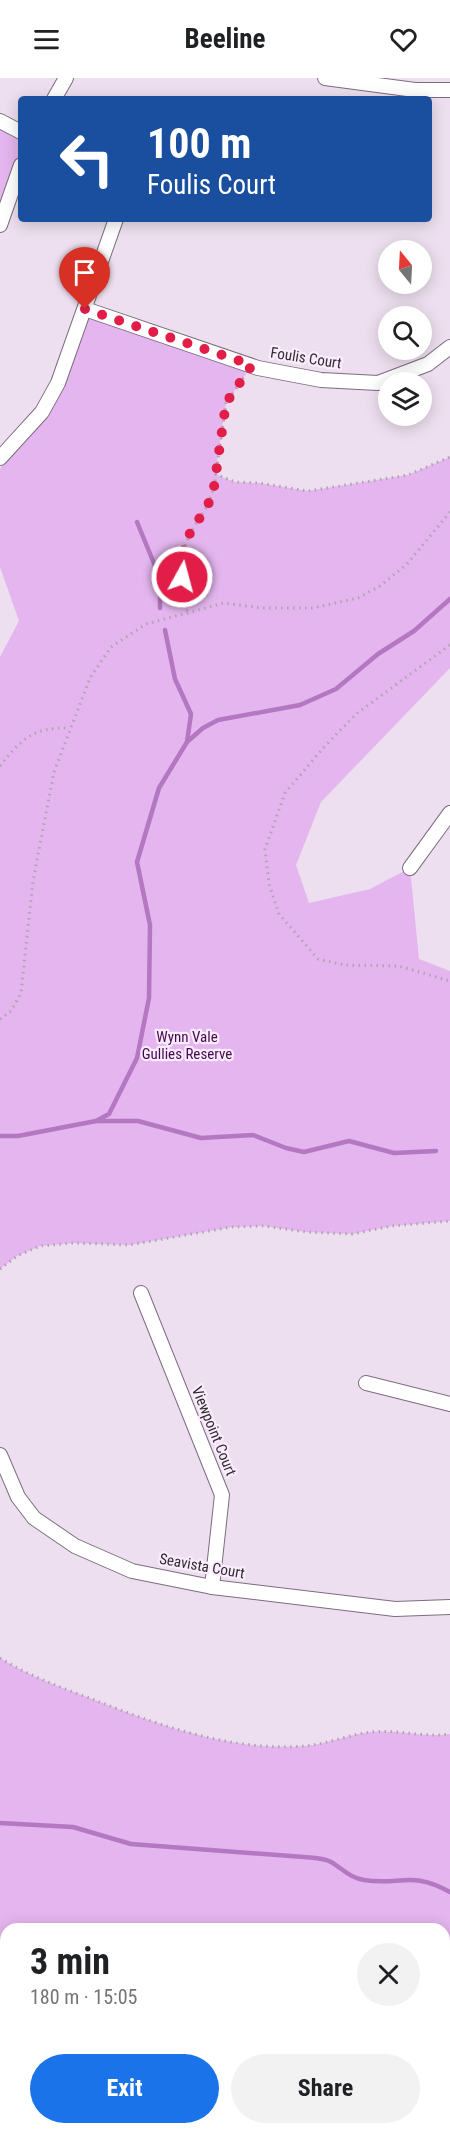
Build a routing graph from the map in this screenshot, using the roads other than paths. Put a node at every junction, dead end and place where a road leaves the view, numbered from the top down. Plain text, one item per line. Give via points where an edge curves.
1 (66, 78) edge
2 (325, 78) edge
3 (450, 90) edge
4 (56, 96) edge
5 (0, 121) edge
6 (18, 130) edge
7 (18, 174) edge
8 (115, 222) edge
9 (0, 225) edge
10 (85, 309) junction
11 (450, 347) edge
12 (3, 453) edge
13 (450, 813) edge
14 (410, 868) dead end
15 (141, 1293) dead end
16 (366, 1383) dead end
17 (450, 1404) edge
18 (0, 1455) edge
19 (212, 1587) junction
20 (450, 1607) edge

1 - 4 street
2 - 3 street via 415,90
5 - 6 street
7 - 9 street
8 - 10 street
10 - 11 street, Foulis Court via 252,365 321,380 378,382 428,364
10 - 12 street via 58,383 42,412
13 - 14 street
15 - 19 street, Viewpoint Court via 222,1495
16 - 17 street
18 - 19 street, Seavista Court via 18,1497 34,1518 53,1533 132,1571
19 - 20 street, Seavista Court via 395,1609

